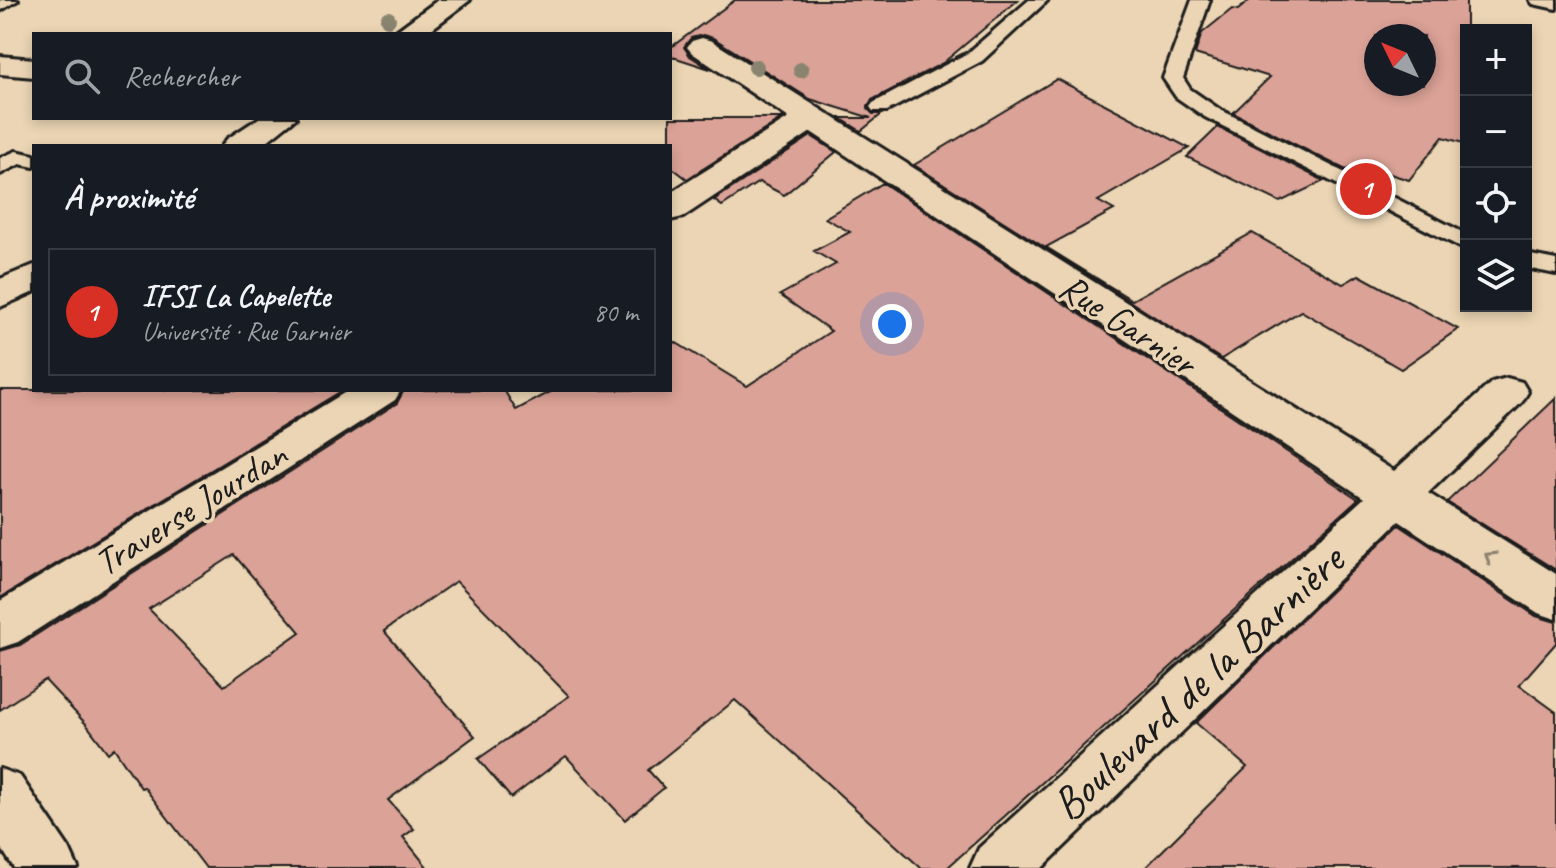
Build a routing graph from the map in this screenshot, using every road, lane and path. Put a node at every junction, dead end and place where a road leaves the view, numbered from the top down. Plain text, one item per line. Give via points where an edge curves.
1 (9, 0) edge
2 (456, 0) edge
3 (1039, 0) edge
4 (1201, 0) edge
5 (1539, 0) edge
6 (1556, 4) edge
7 (0, 6) edge
8 (409, 32) edge
9 (702, 47) dead end
10 (0, 65) edge
11 (32, 68) edge
12 (880, 107) dead end
13 (810, 118) junction
14 (277, 120) edge
15 (242, 144) edge
16 (672, 208) edge
17 (1460, 240) edge
18 (1532, 262) edge
19 (1556, 267) edge
20 (32, 277) edge
21 (0, 295) edge
22 (377, 392) edge
23 (1507, 392) dead end
24 (1394, 497) junction
25 (1556, 599) edge
26 (0, 627) edge
27 (0, 795) edge
28 (48, 868) edge
29 (1000, 868) edge

1 - 7 lane
2 - 8 street
3 - 12 lane via 975,57
4 - 17 lane via 1173,78 1183,93 1212,113
5 - 6 lane
9 - 13 street, Rue Garnier
10 - 11 street
13 - 16 street
13 - 24 street, Rue Garnier
14 - 15 street
18 - 19 lane
20 - 21 street
22 - 26 street, Traverse Jourdan
23 - 24 street, Boulevard de la Barnière
25 -> 24 street, Rue Garnier
24 - 29 street, Boulevard de la Barnière
27 - 28 street

